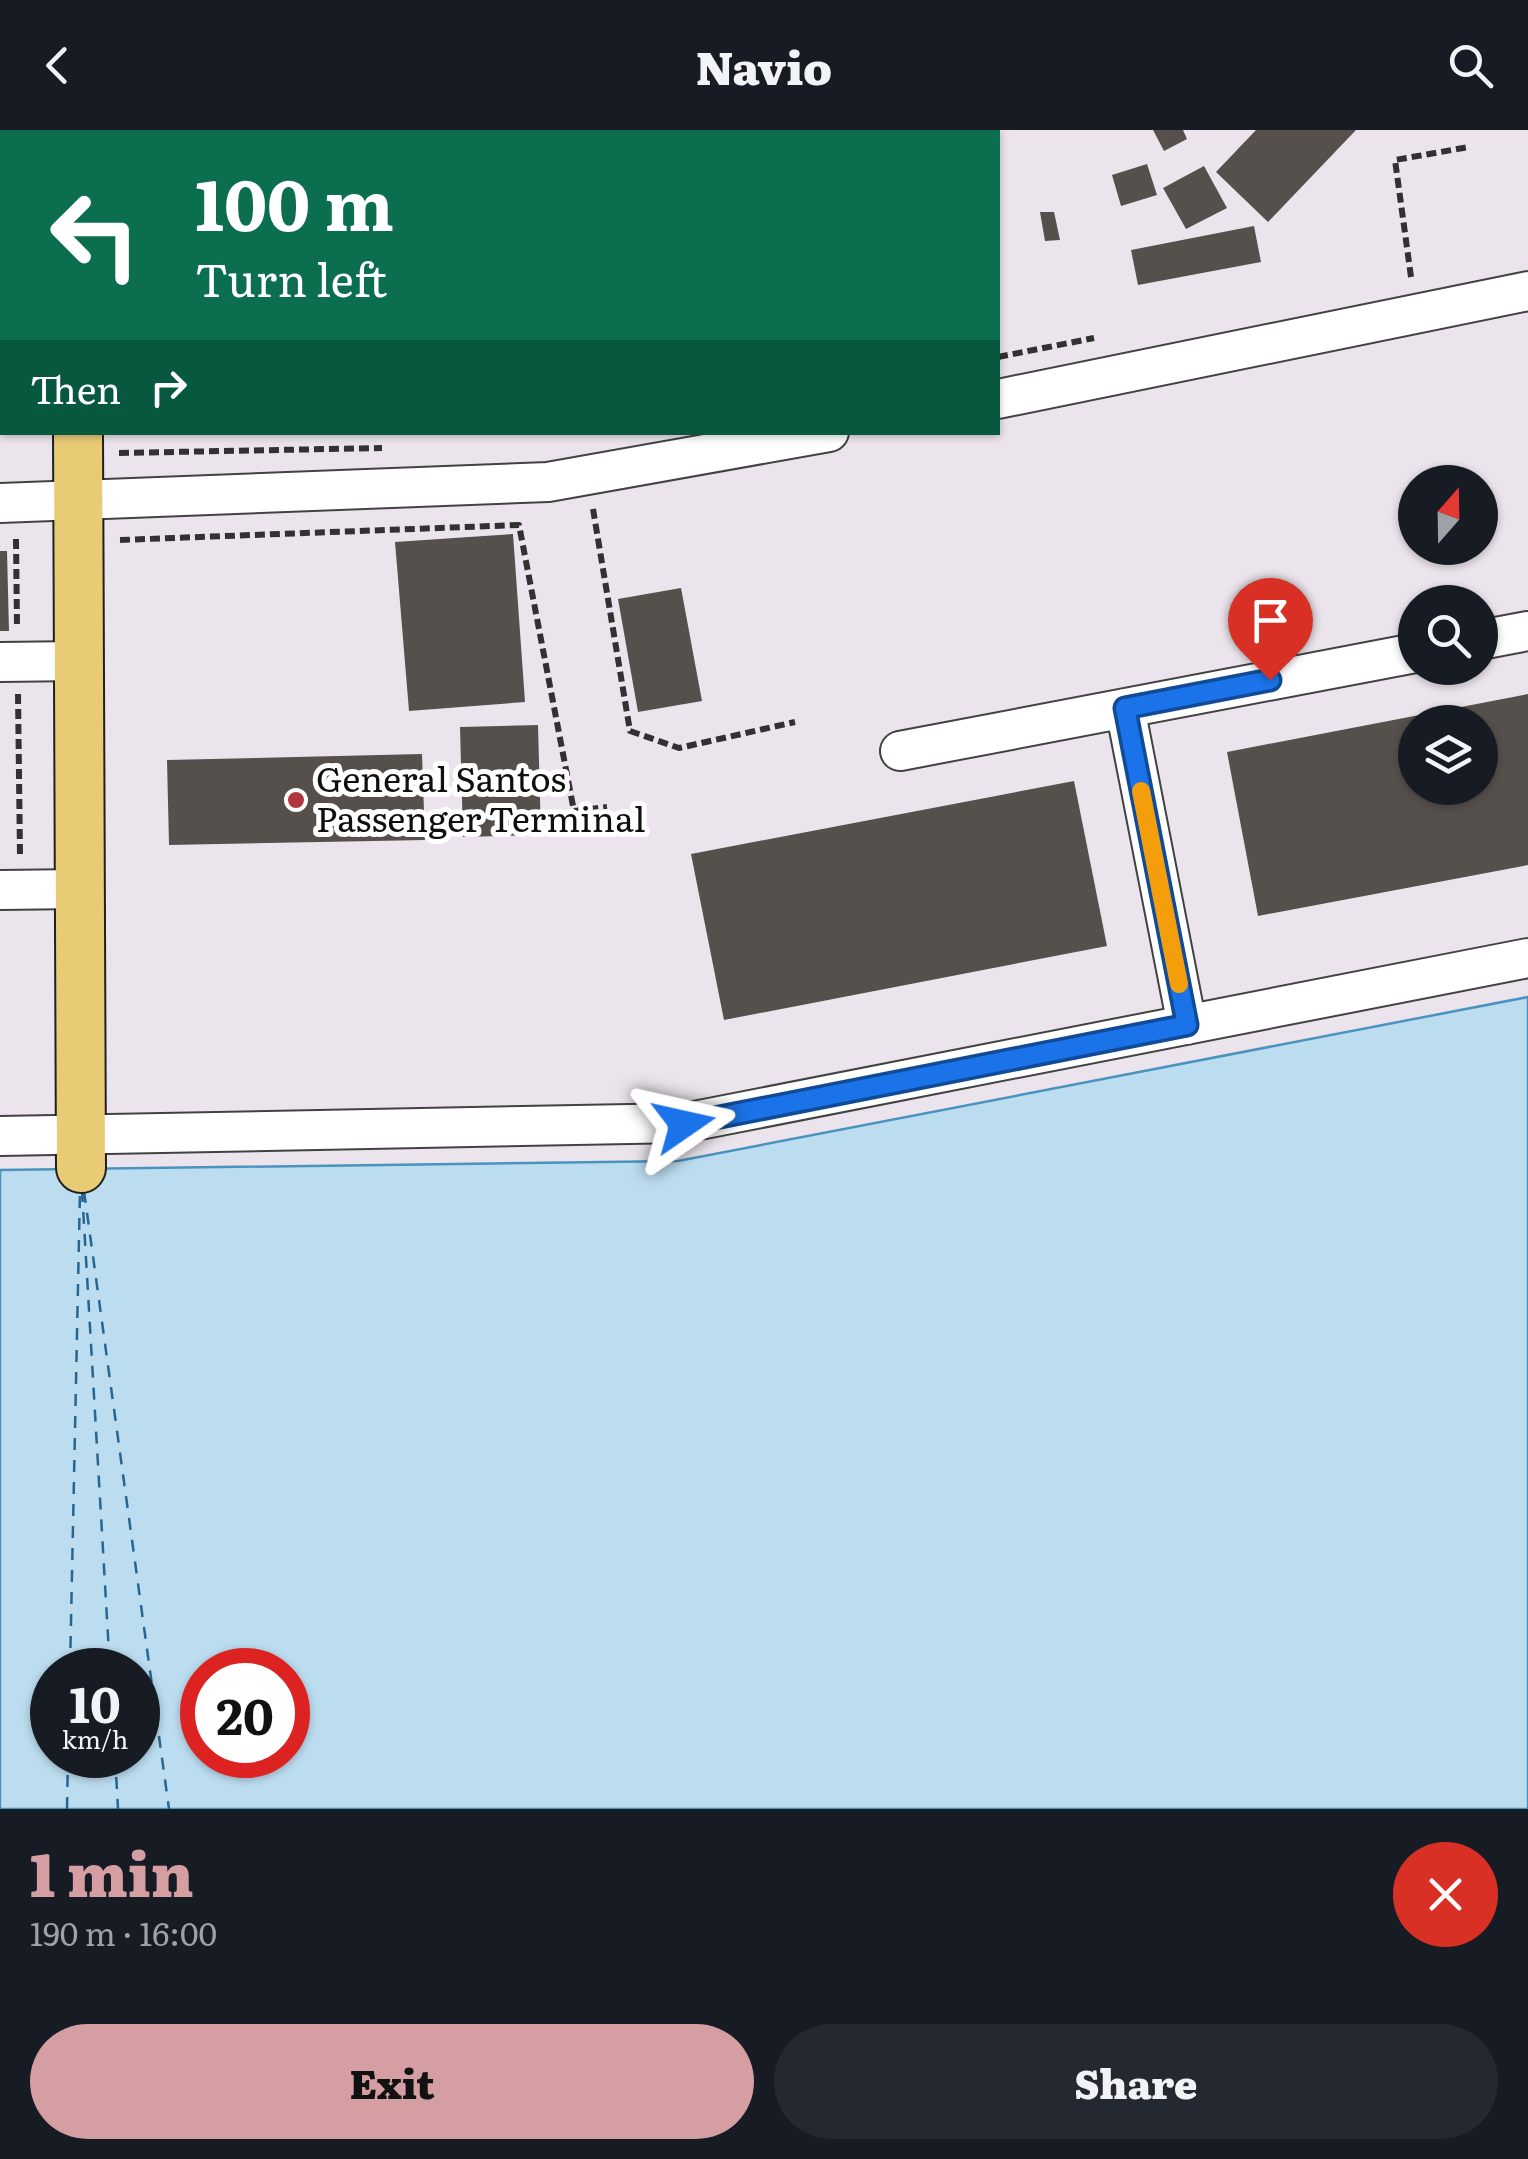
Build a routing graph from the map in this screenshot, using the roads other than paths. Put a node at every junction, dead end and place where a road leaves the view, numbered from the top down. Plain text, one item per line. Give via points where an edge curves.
1 (1528, 291) edge
2 (1000, 399) edge
3 (812, 435) edge
4 (78, 443) edge
5 (79, 502) junction
6 (0, 503) edge
7 (1528, 631) edge
8 (1498, 637) edge
9 (1398, 656) edge
10 (79, 661) junction
11 (0, 662) edge
12 (1125, 708) junction
13 (900, 750) dead end
14 (80, 889) junction
15 (0, 890) edge
16 (1528, 958) edge
17 (1187, 1025) junction
18 (0, 1136) edge
19 (81, 1152) junction

1 - 2 lane
3 - 5 lane via 548,482
4 - 5 main road
5 - 6 lane
5 - 10 main road
7 - 8 lane
9 - 12 lane
10 - 11 lane
10 - 14 main road
12 - 13 lane
12 - 17 lane
14 - 15 lane
14 - 19 main road
16 - 17 lane
17 - 19 lane via 684,1124
18 - 19 lane

